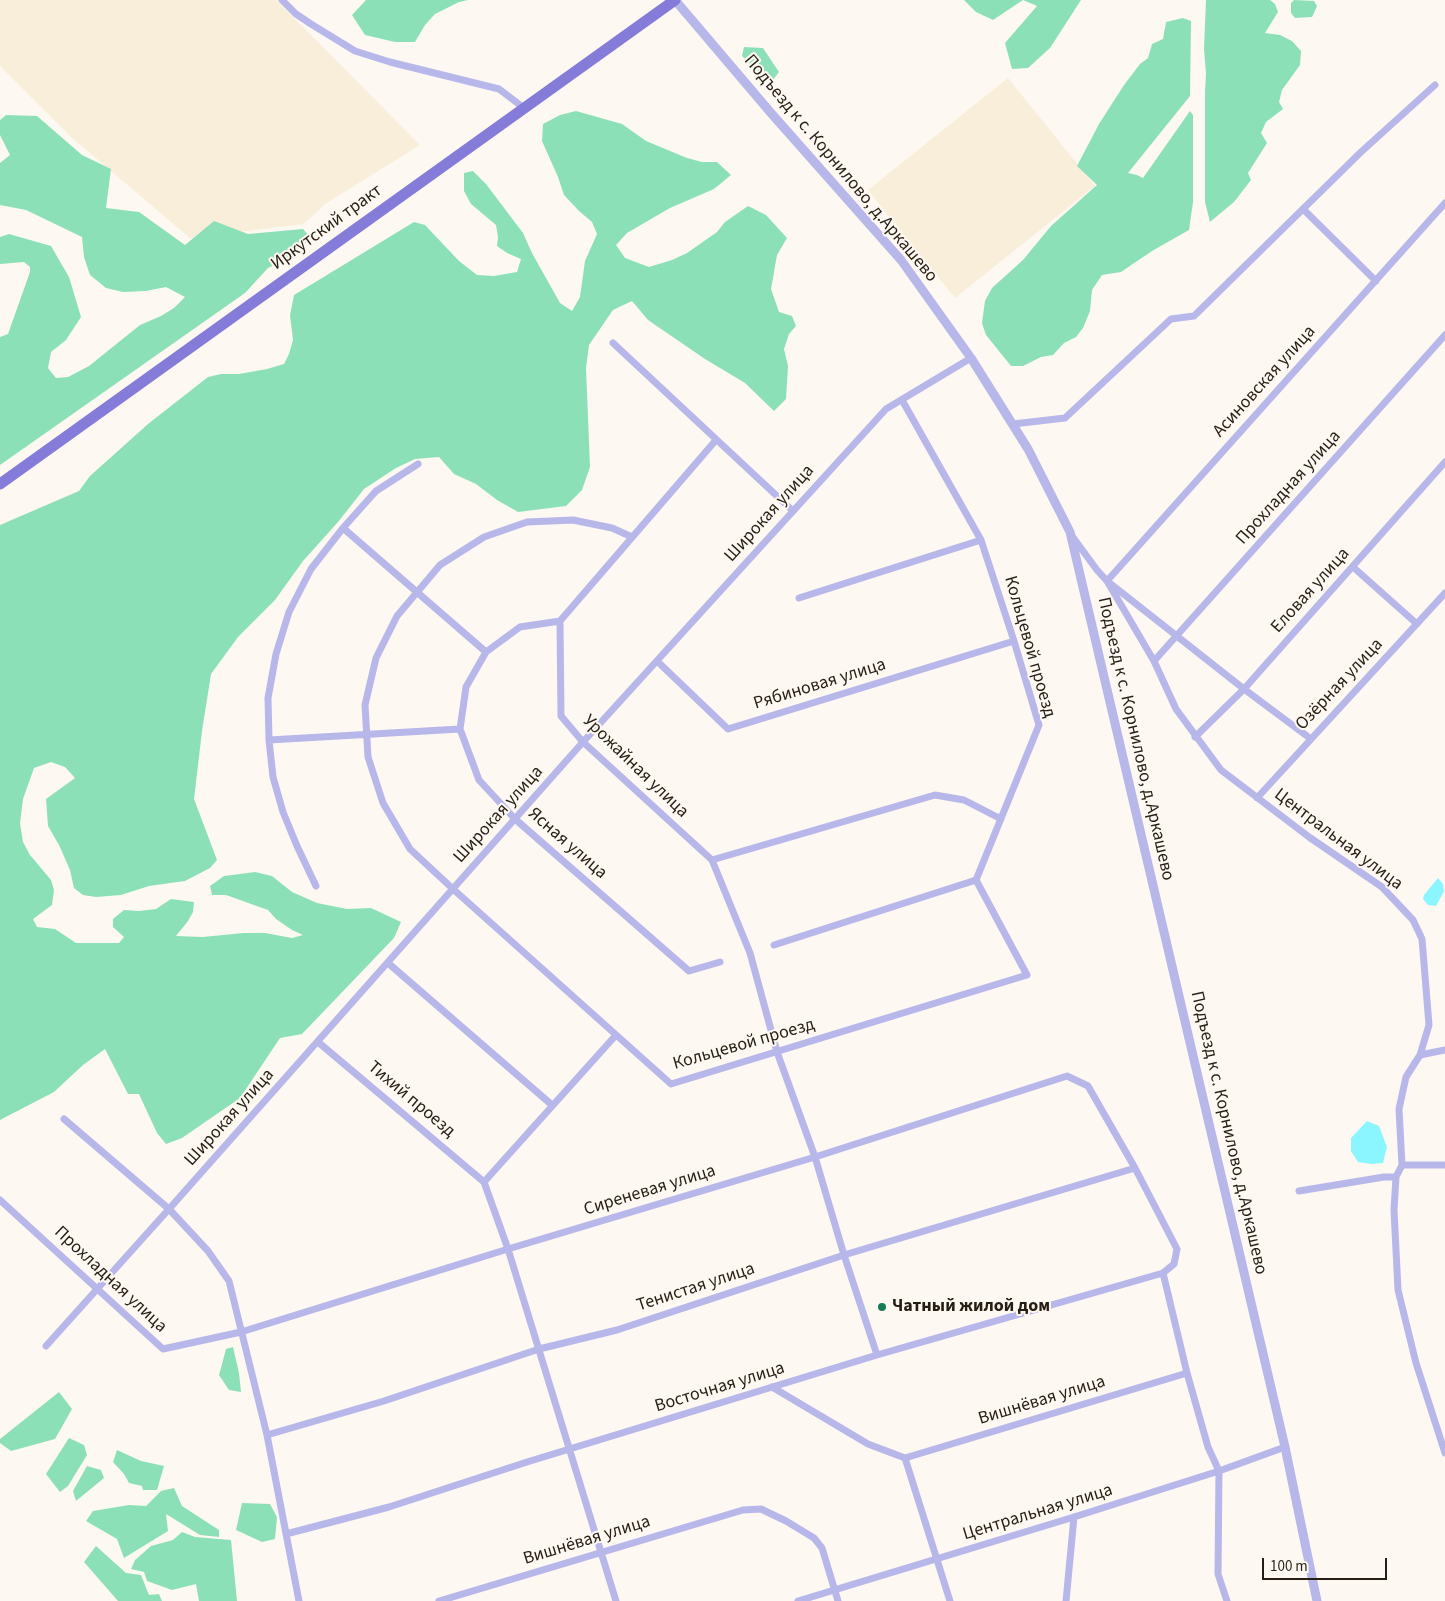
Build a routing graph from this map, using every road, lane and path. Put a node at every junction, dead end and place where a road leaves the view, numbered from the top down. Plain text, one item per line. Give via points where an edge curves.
1 (282, 0) edge
2 (675, 0) edge
3 (1435, 85) dead end
4 (524, 108) junction
5 (1445, 203) edge
6 (1303, 209) junction
7 (1376, 281) junction
8 (1445, 334) edge
9 (613, 343) dead end
10 (972, 358) junction
11 (902, 400) junction
12 (1013, 424) junction
13 (716, 440) junction
14 (1445, 462) edge
15 (418, 464) dead end
16 (0, 484) edge
17 (793, 511) junction
18 (343, 528) junction
19 (1070, 532) junction
20 (632, 537) junction
21 (981, 540) junction
22 (1353, 567) junction
23 (1107, 581) junction
24 (417, 592) junction
25 (1445, 593) edge
26 (799, 598) dead end
27 (560, 620) junction
28 (1417, 624) junction
29 (1177, 636) junction
30 (1014, 641) junction
31 (486, 652) junction
32 (657, 661) junction
33 (1154, 661) junction
34 (1244, 690) junction
35 (460, 729) junction
36 (366, 734) junction
37 (1195, 737) junction
38 (1311, 739) junction
39 (269, 740) junction
40 (583, 742) junction
41 (1257, 798) junction
42 (515, 819) junction
43 (1001, 819) junction
44 (712, 860) junction
45 (976, 880) junction
46 (316, 886) dead end
47 (453, 889) junction
48 (774, 945) dead end
49 (720, 962) dead end
50 (388, 963) junction
51 (616, 1035) junction
52 (318, 1042) junction
53 (1445, 1050) edge
54 (777, 1052) junction
55 (1420, 1055) junction
56 (552, 1105) junction
57 (64, 1119) dead end
58 (815, 1157) junction
59 (1402, 1165) junction
60 (1445, 1165) edge
61 (1135, 1168) junction
62 (1396, 1177) junction
63 (484, 1182) junction
64 (1299, 1191) dead end
65 (0, 1200) edge
66 (169, 1209) junction
67 (508, 1249) junction
68 (844, 1256) junction
69 (1163, 1272) junction
70 (97, 1289) junction
71 (241, 1332) junction
72 (46, 1346) dead end
73 (539, 1349) junction
74 (876, 1355) junction
75 (1187, 1373) junction
76 (772, 1387) junction
77 (267, 1435) junction
78 (1285, 1446) junction
79 (569, 1450) junction
80 (1445, 1453) edge
81 (905, 1458) junction
82 (1219, 1471) junction
83 (1074, 1517) junction
84 (286, 1534) junction
85 (601, 1552) junction
86 (937, 1560) junction
87 (835, 1589) junction
88 (300, 1601) edge
89 (439, 1601) edge
90 (616, 1601) edge
91 (798, 1601) edge
92 (838, 1601) edge
93 (950, 1601) edge
94 (1066, 1601) edge
95 (1227, 1601) edge
96 (1317, 1601) edge

1 - 4 street via 296,14 355,51 499,89
2 - 4 main road, Иркутский тракт
2 - 10 street, Подъезд к с. Корнилово, д.Аркашево via 901,260
3 - 6 street
4 - 16 main road, Иркутский тракт
5 - 7 street, Асиновская улица
6 - 7 street
6 - 12 street via 1194,316 1171,319 1065,418
7 - 23 street, Асиновская улица
8 - 29 street, Прохладная улица
9 - 13 street
10 - 11 street, Широкая улица
10 - 12 street, Подъезд к с. Корнилово, д.Аркашево
11 - 17 street, Широкая улица via 886,409
11 - 21 street, Кольцевой проезд
12 - 19 street, Подъезд к с. Корнилово, д.Аркашево
13 - 17 street
13 - 20 street
14 - 22 street, Еловая улица
15 - 18 street via 376,492
17 - 32 street, Широкая улица
18 - 24 street
18 - 39 street via 311,569 289,612 276,654 268,698
19 - 23 street, Центральная улица
19 - 78 street, Подъезд к с. Корнилово, д.Аркашево
20 - 24 street, Кольцевой проезд via 612,528 573,520 527,522 484,537 440,565
20 - 27 street
21 - 26 street
21 - 30 street, Кольцевой проезд
22 - 28 street
22 - 34 street, Еловая улица
23 - 29 street
23 - 33 street, Центральная улица
24 - 31 street
24 - 36 street, Кольцевой проезд via 397,616 376,658 364,705
25 - 28 street, Озёрная улица
27 - 31 street, Ясная улица via 520,627
27 - 40 street, Урожайная улица via 561,716
28 - 38 street, Озёрная улица
29 - 33 street, Прохладная улица
29 - 34 street
30 - 32 street, Рябиновая улица via 728,729
30 - 43 street, Кольцевой проезд via 1039,725
31 - 35 street, Ясная улица via 466,687
32 - 40 street, Широкая улица
33 - 37 street, Центральная улица via 1176,709
34 - 37 street, Еловая улица
34 - 38 street
35 - 36 street
35 - 42 street, Ясная улица via 479,780
36 - 39 street
36 - 47 street, Кольцевой проезд via 368,757 383,803 410,849
37 - 41 street, Центральная улица via 1221,770
38 - 41 street, Озёрная улица
39 - 46 street via 273,777 283,812
40 - 42 street, Широкая улица
40 - 44 street, Урожайная улица
41 - 55 street, Центральная улица via 1382,887 1413,920 1422,939 1428,1001 1429,1025
42 - 47 street, Широкая улица
42 - 49 street, Ясная улица via 690,971
43 - 44 street via 964,800 935,795
43 - 45 street, Кольцевой проезд
44 - 54 street via 750,953
45 - 48 street
45 - 54 street, Кольцевой проезд via 1027,975
47 - 50 street, Широкая улица
47 - 51 street, Кольцевой проезд
50 - 52 street, Широкая улица
50 - 56 street
51 - 54 street, Кольцевой проезд via 671,1084
51 - 56 street
52 - 63 street, Тихий проезд
52 - 66 street, Широкая улица
53 - 55 street
54 - 58 street
55 - 59 street, Центральная улица via 1406,1077 1399,1109
56 - 63 street
57 - 66 street
58 - 61 street, Сиреневая улица via 1067,1076 1088,1086
58 - 67 street, Сиреневая улица
58 - 68 street
59 - 60 street
59 - 62 street, Центральная улица
61 - 68 street, Тенистая улица
61 - 69 street via 1176,1249 1174,1264
62 - 64 street
62 - 80 street, Центральная улица via 1394,1210 1398,1290 1416,1363
63 - 67 street
65 - 70 street, Прохладная улица
66 - 70 street, Широкая улица
66 - 71 street via 208,1251 228,1281
67 - 71 street, Сиреневая улица
67 - 73 street
68 - 73 street, Тенистая улица via 617,1330
68 - 74 street
69 - 74 street, Восточная улица
69 - 75 street
70 - 71 street, Прохладная улица via 163,1350
70 - 72 street, Широкая улица
71 - 77 street
73 - 77 street, Тенистая улица via 384,1401
73 - 79 street
74 - 76 street, Восточная улица
75 - 81 street, Вишнёвая улица
75 - 82 street via 1208,1447
76 - 79 street, Восточная улица
76 - 81 street via 868,1444
77 - 84 street
78 - 82 street, Центральная улица
78 - 96 street, Подъезд к с. Корнилово, д.Аркашево
79 - 84 street, Восточная улица via 389,1507
79 - 85 street
81 - 86 street
82 - 83 street, Центральная улица
82 - 95 street via 1218,1574
83 - 86 street, Центральная улица
83 - 94 street
84 - 88 street
85 - 87 street, Вишнёвая улица via 743,1510 761,1509 814,1538 822,1548
85 - 89 street, Вишнёвая улица
85 - 90 street
86 - 87 street, Центральная улица
86 - 93 street
87 - 91 street, Центральная улица
87 - 92 street

